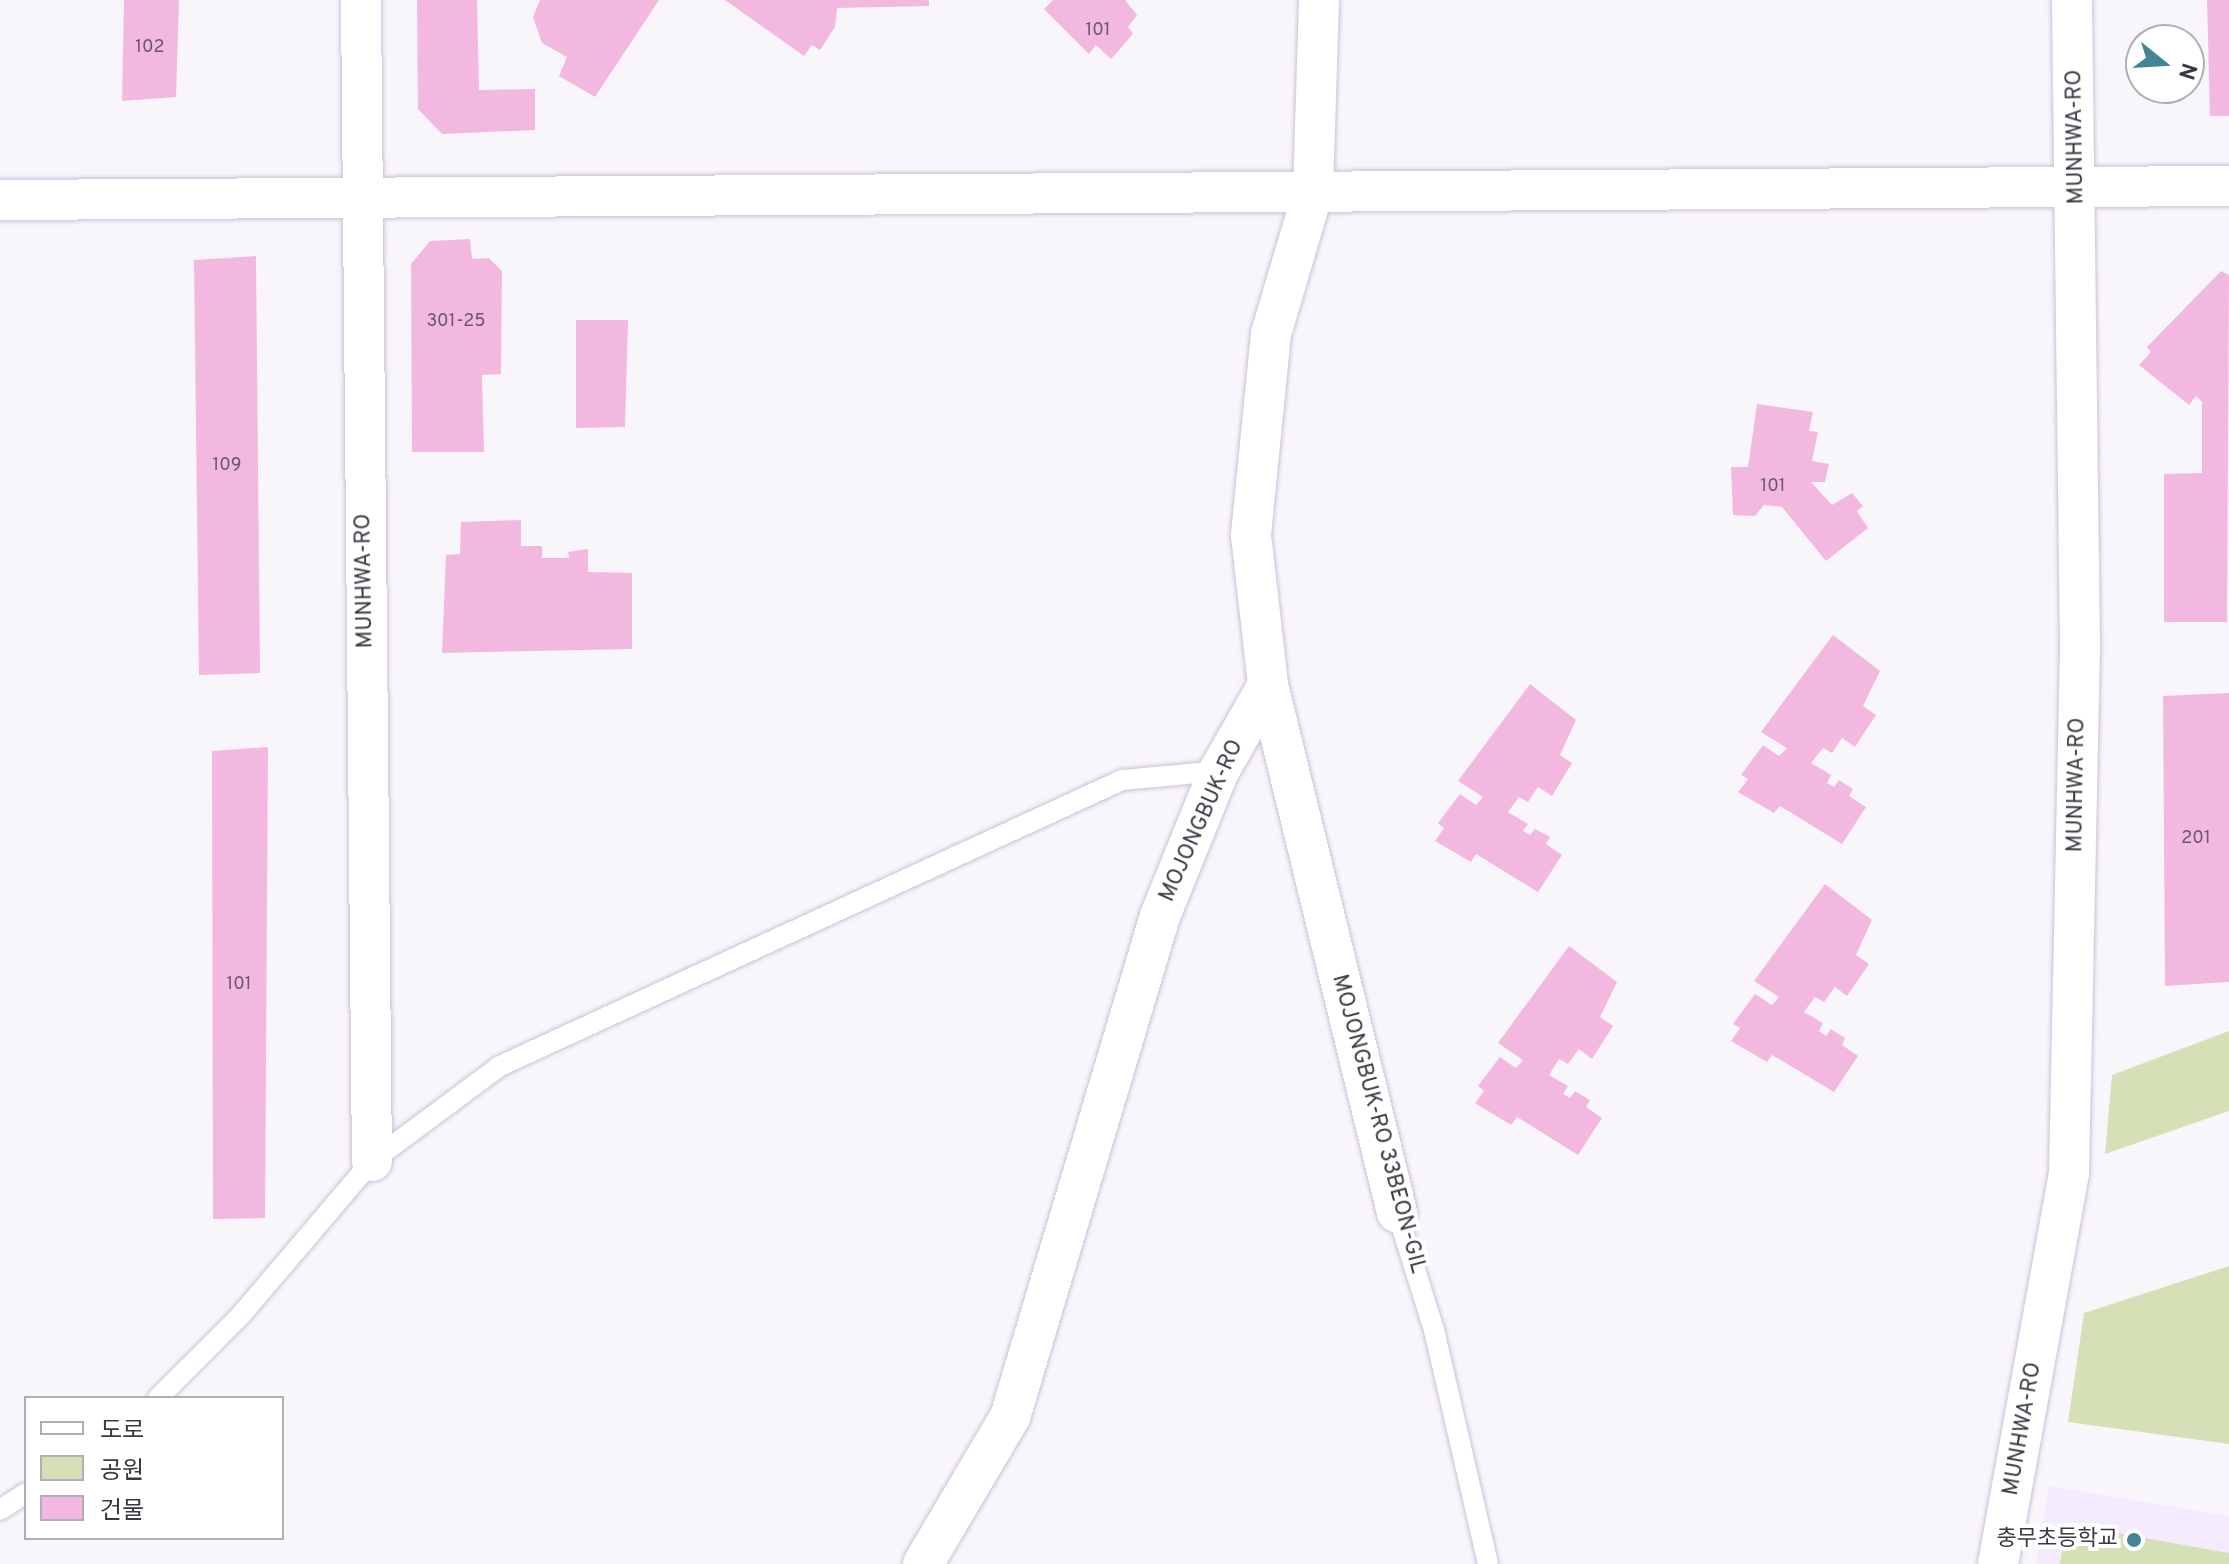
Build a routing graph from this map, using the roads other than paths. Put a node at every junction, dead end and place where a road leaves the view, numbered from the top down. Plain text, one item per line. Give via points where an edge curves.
1 (361, 0) edge
2 (1319, 0) edge
3 (2072, 0) edge
4 (2078, 184) junction
5 (2229, 186) edge
6 (1313, 192) junction
7 (0, 200) edge
8 (362, 202) junction
9 (1268, 685) junction
10 (1219, 771) junction
11 (372, 1161) junction
12 (1397, 1212) joint
13 (160, 1396) edge
14 (24, 1494) edge
15 (0, 1510) edge
16 (923, 1564) edge
17 (1488, 1564) edge
18 (1998, 1564) edge

1 - 8 street, MUNHWA-RO
2 - 6 street
3 - 4 street, MUNHWA-RO
4 - 5 street
4 - 6 street
4 - 18 street, MUNHWA-RO via 2080,647 2069,1173
6 - 8 street
6 - 9 street via 1271,334 1252,520
7 - 8 street
8 - 11 street, MUNHWA-RO
9 - 10 street, MOJONGBUK-RO
9 - 12 street, MOJONGBUK-RO 33BEON-GIL
10 - 11 lane via 1122,780 500,1066
10 - 16 street, MOJONGBUK-RO via 1116,1049 1010,1417
11 - 13 lane via 241,1315
12 - 17 lane, MOJONGBUK-RO 33BEON-GIL via 1434,1330
14 - 15 lane

